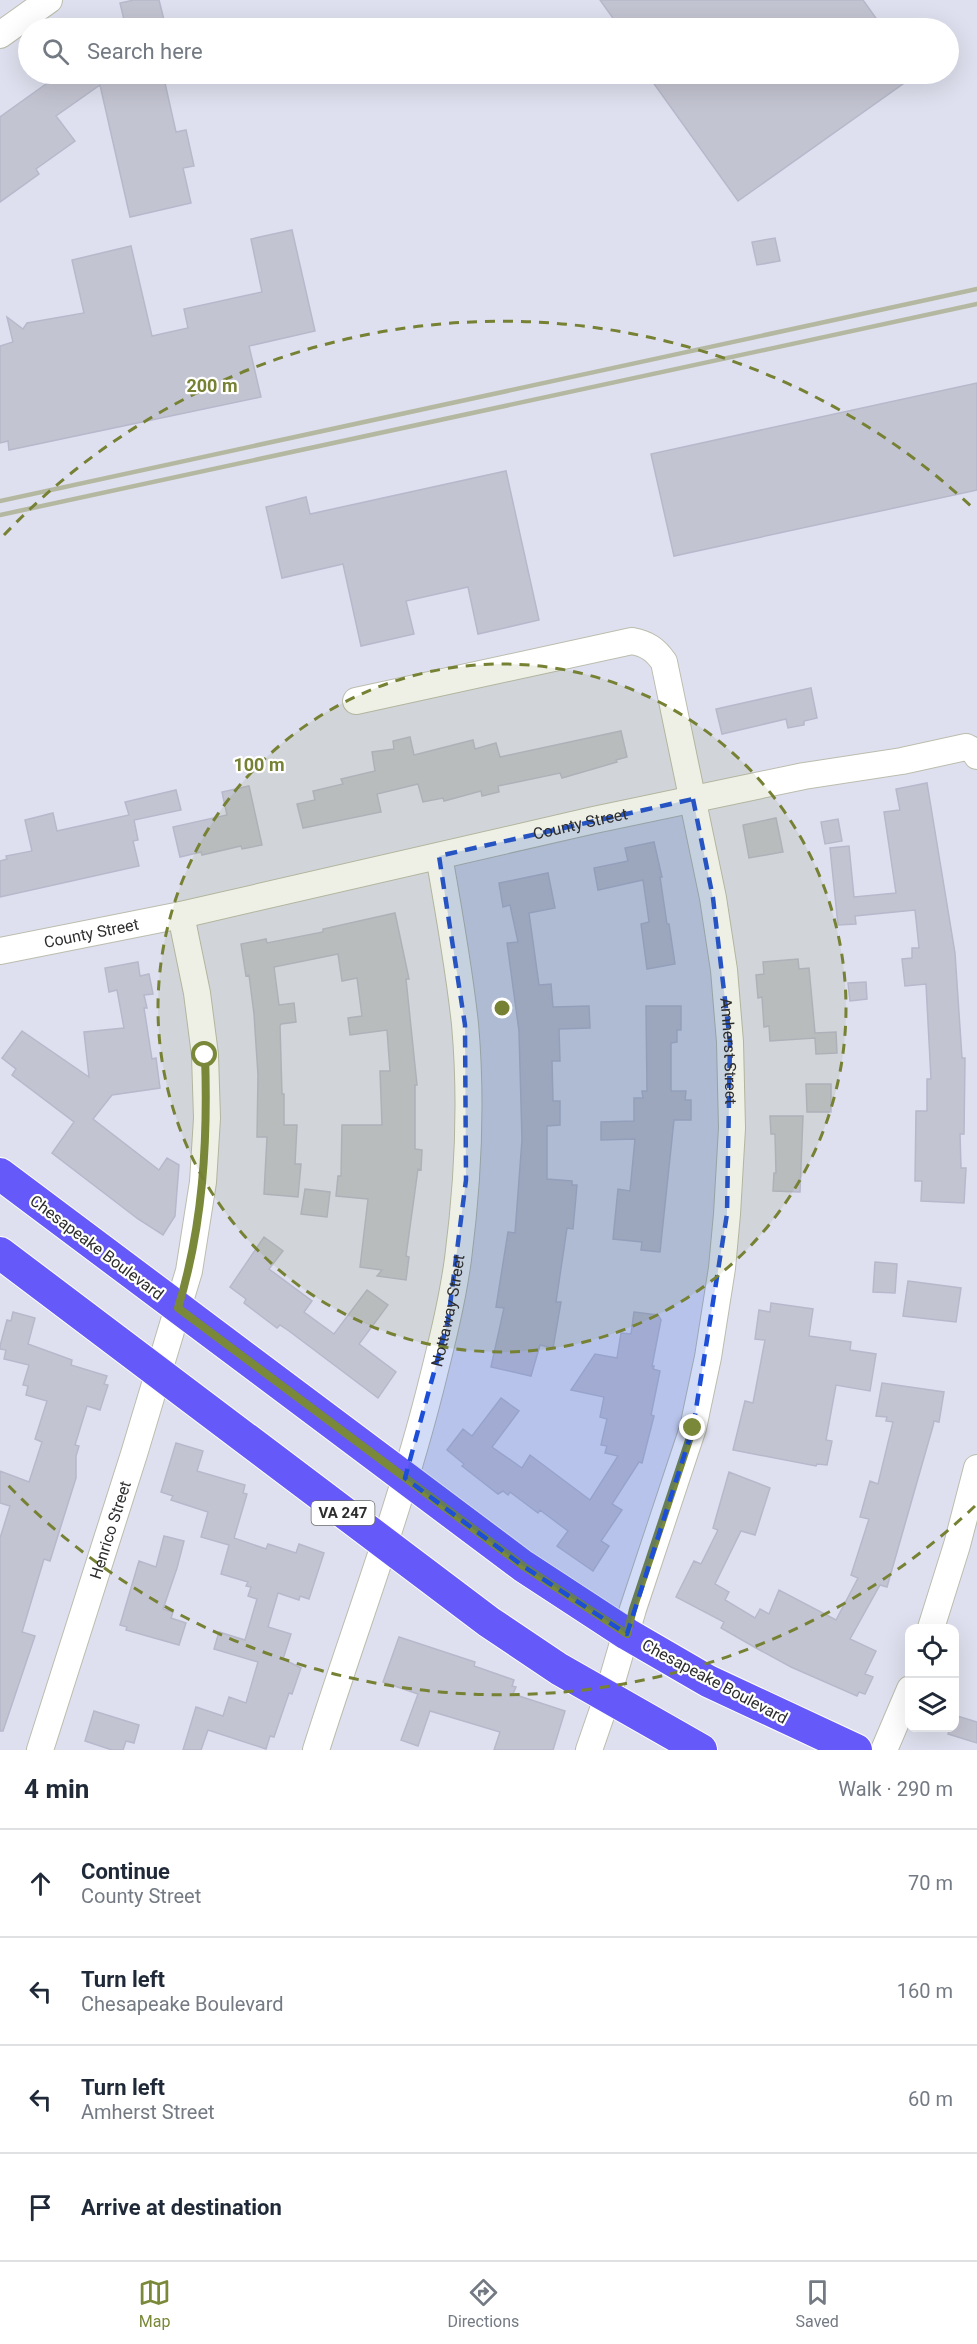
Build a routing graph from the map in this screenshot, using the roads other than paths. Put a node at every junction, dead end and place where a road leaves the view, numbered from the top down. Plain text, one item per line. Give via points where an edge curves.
1 (49, 0) edge
2 (24, 18) edge
3 (18, 23) edge
4 (0, 36) edge
5 (356, 701) dead end
6 (977, 756) edge
7 (693, 799) junction
8 (439, 856) junction
9 (181, 915) junction
10 (0, 951) edge
11 (0, 1174) edge
12 (0, 1253) edge
13 (178, 1308) junction
14 (158, 1373) junction
15 (977, 1468) edge
16 (405, 1478) junction
17 (384, 1544) junction
18 (933, 1624) edge
19 (627, 1634) junction
20 (607, 1698) junction
21 (905, 1699) edge
22 (40, 1750) edge
23 (316, 1750) edge
24 (589, 1750) edge
25 (700, 1750) edge
26 (856, 1750) edge
27 (884, 1750) edge

1 - 2 street
3 - 4 street
5 - 7 street, Amherst Street via 632,641 645,644 664,662
6 - 7 street, County Street via 966,747
7 - 8 street, County Street
7 - 19 street, Amherst Street via 724,970 732,1128 727,1214 708,1357 693,1428
8 - 9 street, County Street
8 - 16 street, Nottaway Street via 465,1025 466,1180 448,1321
9 - 10 street, County Street
9 - 13 street via 205,1055 207,1118 204,1182 189,1271
11 - 13 main road, Chesapeake Boulevard
12 - 14 main road, VA 247
13 - 14 street, Henrico Street
13 - 16 main road, Chesapeake Boulevard
14 - 17 main road, VA 247
14 - 22 street, Henrico Street
15 - 18 street
16 - 17 street, Nottaway Street
16 - 19 main road, Chesapeake Boulevard via 523,1566
17 - 20 main road, VA 247 via 489,1622
17 - 23 street, Nottaway Street
19 - 20 street, Amherst Street
19 - 26 main road, Chesapeake Boulevard via 708,1680
20 - 24 street, Amherst Street
20 - 25 main road, VA 247
21 - 27 street

